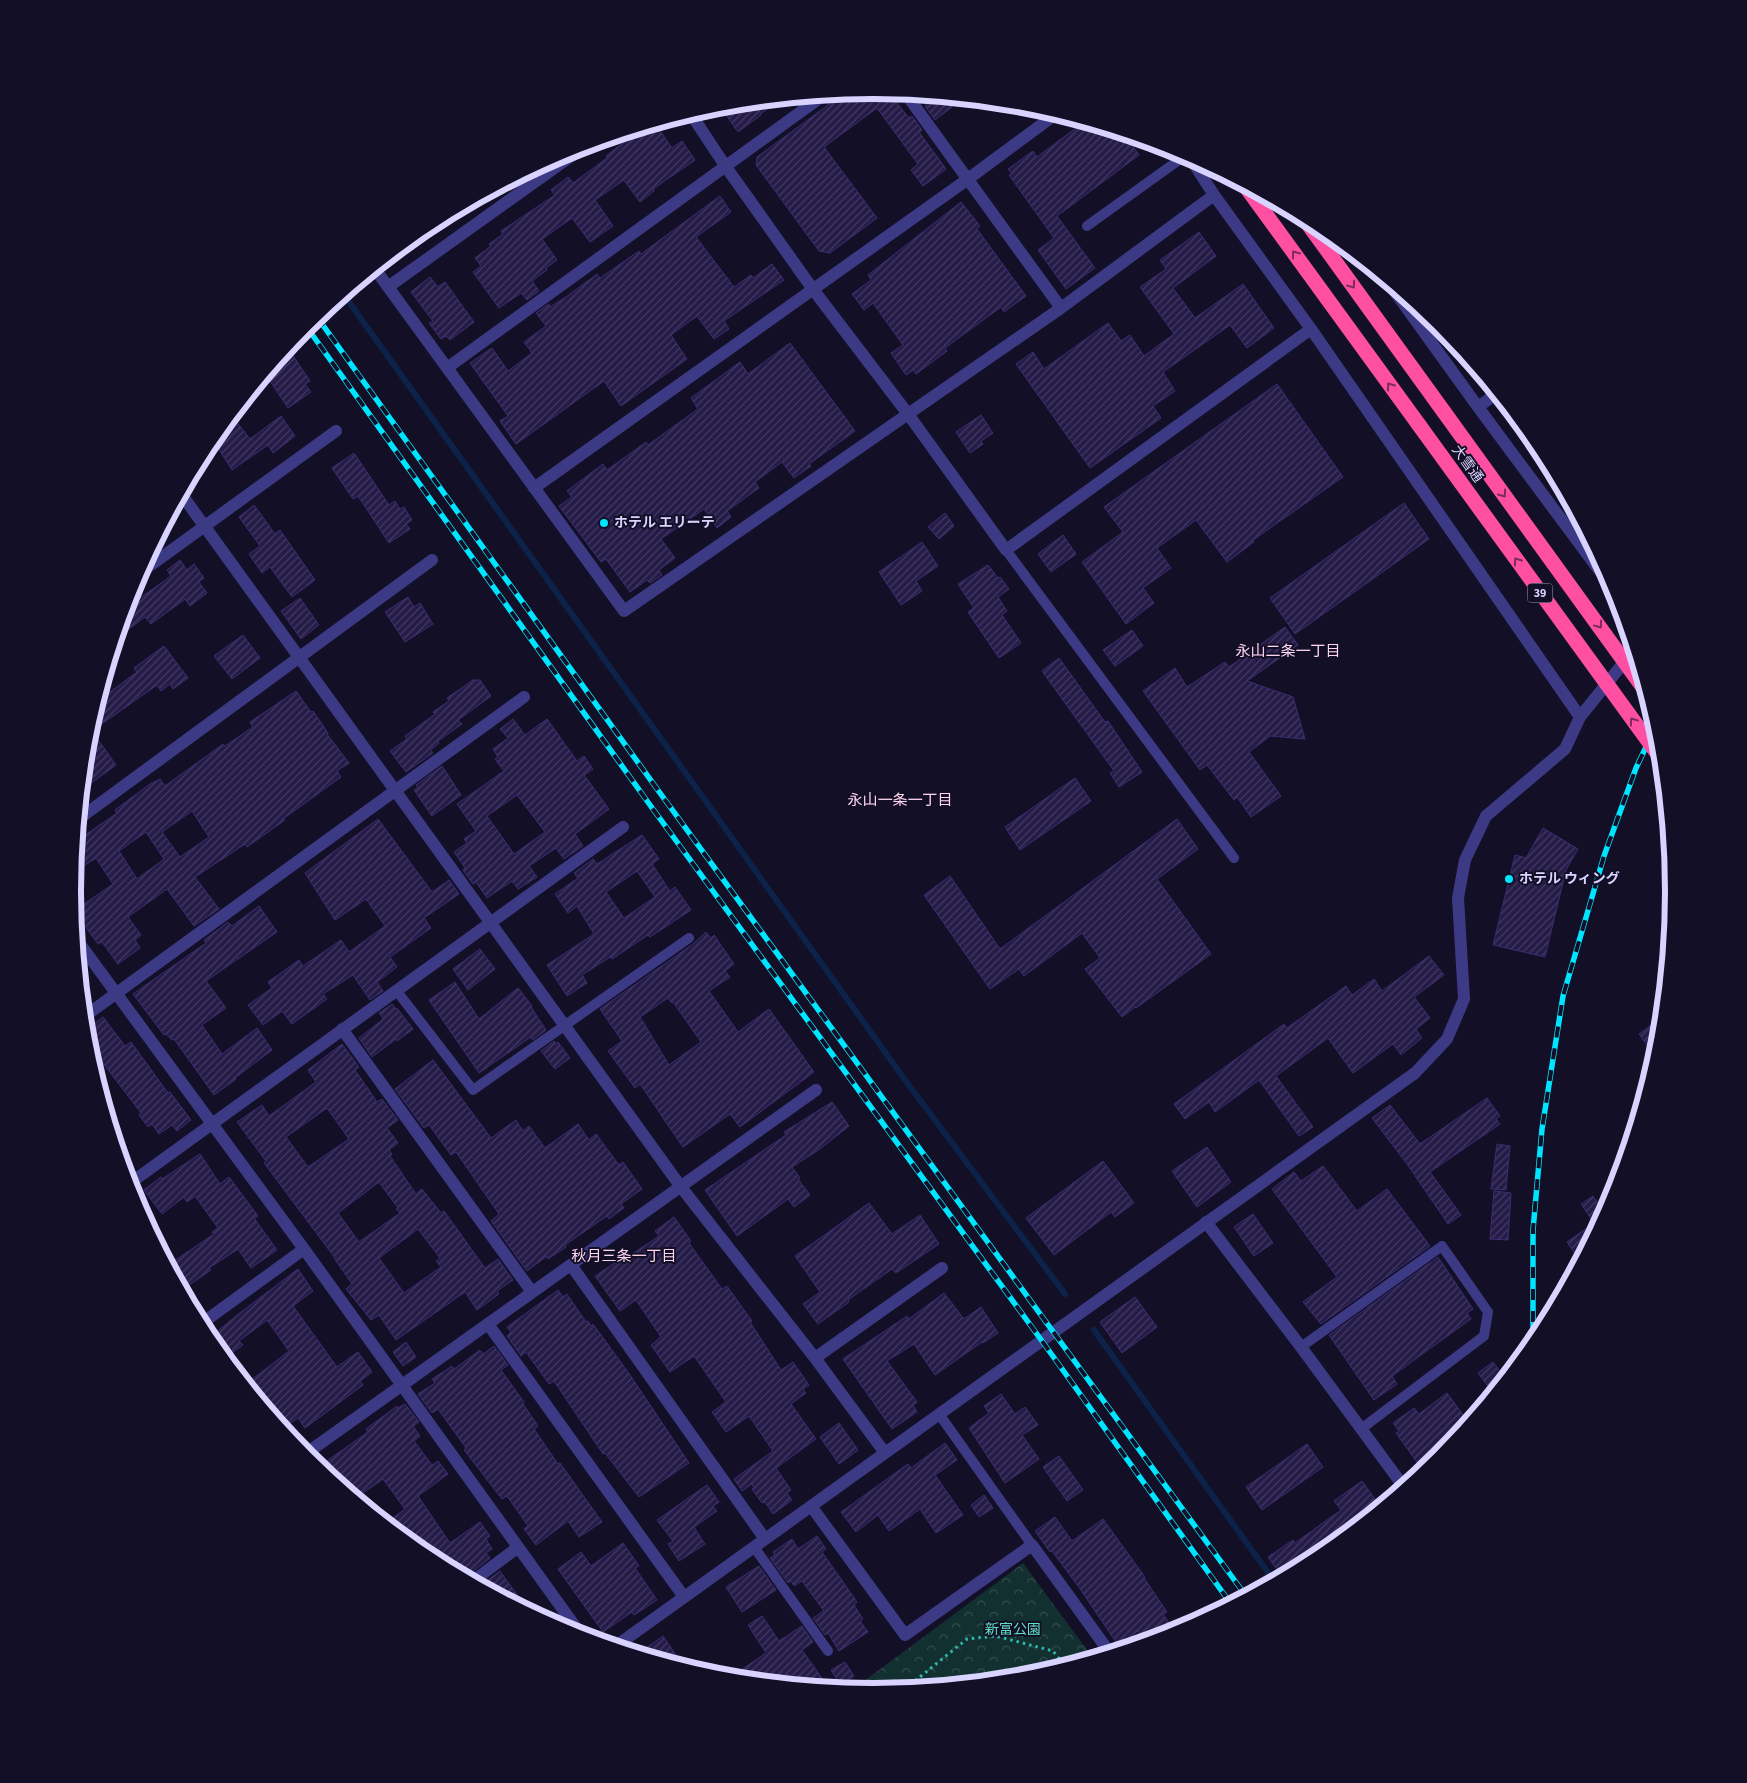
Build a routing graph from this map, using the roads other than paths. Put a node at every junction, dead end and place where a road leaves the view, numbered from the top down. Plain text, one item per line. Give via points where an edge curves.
1 (911, 100) edge
2 (815, 102) edge
3 (1049, 119) edge
4 (695, 120) edge
5 (1179, 161) edge
6 (558, 165) edge
7 (726, 167) junction
8 (1196, 169) edge
9 (968, 179) junction
10 (1214, 195) junction
11 (1252, 196) edge
12 (1087, 226) dead end
13 (1315, 234) edge
14 (378, 274) edge
15 (388, 287) junction
16 (812, 288) junction
17 (1404, 303) edge
18 (1061, 308) junction
19 (1311, 329) junction
20 (447, 368) junction
21 (1492, 397) edge
22 (1478, 407) junction
23 (908, 414) junction
24 (336, 432) dead end
25 (534, 488) junction
26 (185, 499) edge
27 (205, 527) junction
28 (1006, 550) junction
29 (432, 560) dead end
30 (1594, 563) edge
31 (153, 564) edge
32 (1630, 656) edge
33 (299, 659) junction
34 (1636, 676) edge
35 (524, 697) dead end
36 (1580, 717) junction
37 (1653, 747) edge
38 (394, 791) junction
39 (85, 814) edge
40 (623, 827) dead end
41 (1234, 858) dead end
42 (490, 924) junction
43 (690, 938) dead end
44 (84, 949) edge
45 (396, 990) junction
46 (116, 994) junction
47 (91, 1012) edge
48 (564, 1026) junction
49 (342, 1029) junction
50 (816, 1090) dead end
51 (211, 1123) junction
52 (136, 1179) edge
53 (681, 1187) junction
54 (1206, 1222) junction
55 (304, 1249) junction
56 (571, 1265) junction
57 (942, 1268) dead end
58 (532, 1292) junction
59 (207, 1320) edge
60 (488, 1324) junction
61 (1302, 1347) junction
62 (815, 1358) junction
63 (402, 1386) junction
64 (939, 1414) junction
65 (1361, 1429) junction
66 (311, 1449) edge
67 (885, 1453) junction
68 (1401, 1483) edge
69 (811, 1506) junction
70 (760, 1543) junction
71 (1032, 1545) junction
72 (517, 1548) junction
73 (477, 1578) edge
74 (684, 1597) junction
75 (573, 1624) edge
76 (626, 1644) edge
77 (1107, 1649) edge
78 (828, 1651) dead end

1 - 9 street
2 - 7 street
3 - 9 street
4 - 7 street
5 - 12 lane
6 - 15 street
7 - 16 street
7 - 20 street
8 - 10 street
9 - 16 street
9 - 18 street
10 - 18 street
10 - 19 street
37 -> 11 highway, 大雪通 / 39, bridge
13 -> 34 highway, 大雪通 / 39, bridge
14 - 15 street
15 - 20 street
16 - 23 street
16 - 25 street
17 - 22 street
18 - 23 street
19 - 28 street
19 - 36 street
20 - 25 street
21 - 22 street
22 - 30 street
23 - 25 street via 624,611
23 - 28 street
24 - 27 street
26 - 27 street
27 - 31 street
27 - 33 street
28 - 41 lane
29 - 33 street
32 - 36 street
33 - 38 street
33 - 39 street
35 - 38 street
36 - 54 street via 1565,748 1486,816 1466,860 1458,898 1464,999 1447,1039 1414,1073
38 - 42 street
38 - 46 street
40 - 42 street
42 - 45 street
42 - 48 street
43 - 48 lane
44 - 46 street
45 - 48 lane via 473,1090
45 - 49 street
46 - 47 street
46 - 51 street
48 - 53 street
49 - 51 street
49 - 58 street
50 - 53 street
51 - 52 street
51 - 55 street
53 - 56 street
53 - 62 street
54 - 61 street
54 - 64 street
55 - 59 street
55 - 63 street
56 - 58 street
56 - 70 street
57 - 62 street
58 - 60 street
60 - 63 street
60 - 74 street
61 - 65 street
61 - 65 lane via 1442,1246 1488,1312 1484,1336
62 - 67 street
63 - 66 street
63 - 72 street
64 - 67 street
64 - 71 lane
65 - 68 street
67 - 69 street
69 - 70 street
69 - 71 street via 905,1635
70 - 74 street
70 - 78 lane
71 - 77 street
72 - 73 street
72 - 75 street
74 - 76 street

